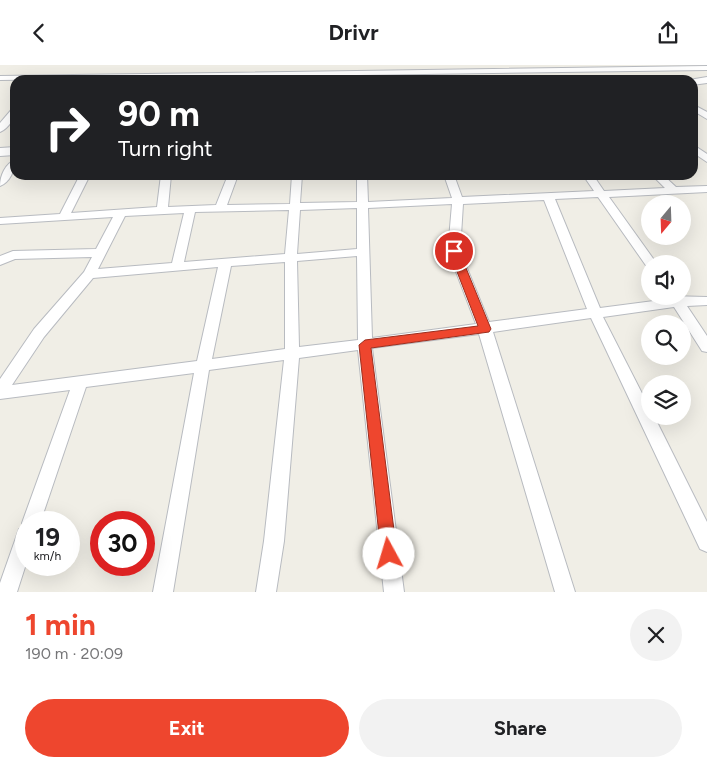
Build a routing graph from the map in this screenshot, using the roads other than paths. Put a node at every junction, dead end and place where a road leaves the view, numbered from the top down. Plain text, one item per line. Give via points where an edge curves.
1 (470, 67) edge
2 (558, 67) edge
3 (609, 67) edge
4 (655, 67) edge
5 (683, 67) edge
6 (417, 68) edge
7 (707, 68) edge
8 (516, 69) edge
9 (640, 69) junction
10 (371, 73) edge
11 (327, 75) edge
12 (647, 75) edge
13 (10, 117) edge
14 (0, 129) edge
15 (10, 170) edge
16 (82, 180) edge
17 (165, 180) edge
18 (230, 180) edge
19 (296, 180) edge
20 (362, 180) edge
21 (451, 180) edge
22 (592, 180) edge
23 (662, 180) edge
24 (0, 183) edge
25 (707, 189) edge
26 (673, 191) junction
27 (603, 194) junction
28 (548, 195) junction
29 (458, 200) junction
30 (294, 205) junction
31 (364, 205) junction
32 (221, 207) junction
33 (162, 209) junction
34 (190, 209) junction
35 (121, 211) junction
36 (64, 216) junction
37 (0, 221) edge
38 (363, 252) junction
39 (100, 253) junction
40 (645, 255) edge
41 (291, 258) junction
42 (0, 261) edge
43 (225, 264) junction
44 (177, 267) junction
45 (89, 274) junction
46 (691, 300) edge
47 (707, 301) edge
48 (642, 305) edge
49 (680, 305) edge
50 (596, 313) junction
51 (485, 329) junction
52 (365, 345) junction
53 (707, 347) edge
54 (292, 354) junction
55 (203, 365) junction
56 (80, 382) junction
57 (0, 392) edge
58 (35, 511) edge
59 (707, 542) edge
60 (15, 568) edge
61 (7, 592) edge
62 (163, 592) edge
63 (266, 592) edge
64 (394, 592) edge
65 (565, 592) edge

1 - 6 street
1 - 8 street
2 - 3 street
2 - 8 street
3 - 9 street
4 - 5 street
4 - 9 street
5 - 7 street
6 - 10 street
9 - 12 street
10 - 11 street
13 - 14 street
15 - 24 street
16 - 36 street
17 - 33 street
18 - 32 street
19 - 30 street
20 - 31 street
21 - 29 street
22 - 27 street
23 - 26 street
25 - 26 street
26 - 27 street
27 - 28 street
27 - 40 street
28 - 29 street
28 - 50 street
29 - 31 street
29 - 51 street via 454,251
30 - 31 street
30 - 32 street
30 - 41 street
31 - 38 street
32 - 34 street
33 - 34 street
33 - 35 street
34 - 44 street
35 - 36 street
35 - 39 street
36 - 37 street
38 - 41 street
38 - 52 street
39 - 42 street via 13,255
39 - 45 street
41 - 43 street
41 - 54 street
43 - 44 street
43 - 55 street
44 - 45 street
45 - 57 street via 26,351
46 - 47 street
48 - 50 street
49 - 53 street
50 - 51 street
50 - 59 street
51 - 52 street
51 - 65 street
52 - 54 street
52 - 64 street
54 - 55 street
54 - 63 street
55 - 56 street
55 - 62 street
56 - 57 street
56 - 58 street
60 - 61 street

